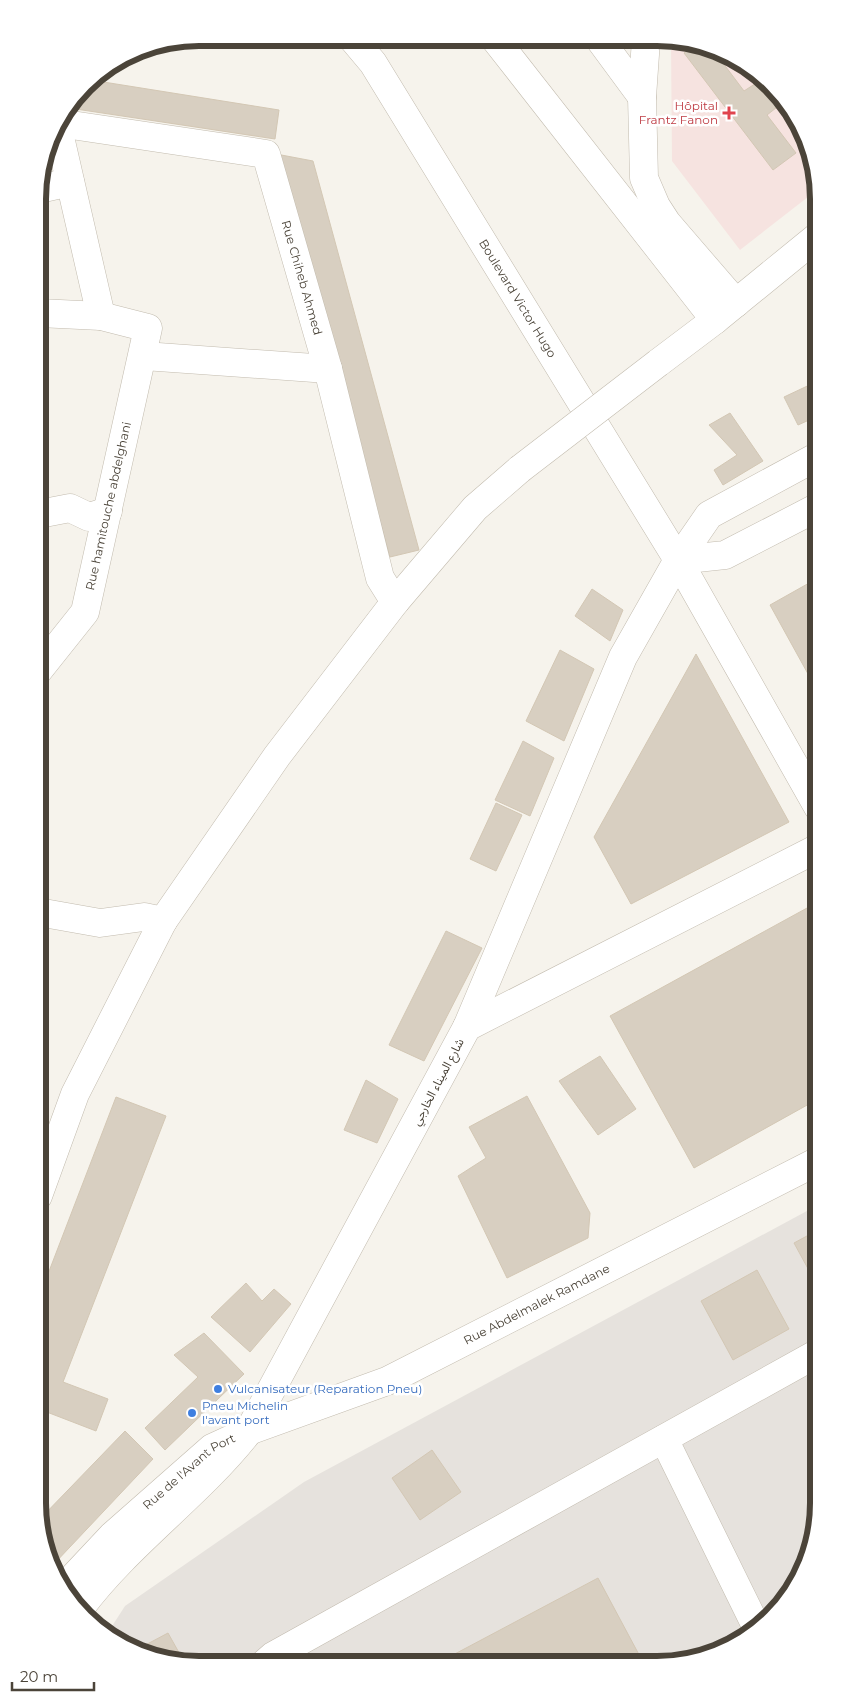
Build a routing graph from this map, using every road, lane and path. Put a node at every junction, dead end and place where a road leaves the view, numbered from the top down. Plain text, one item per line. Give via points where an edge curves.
1 (501, 46) edge
2 (605, 46) edge
3 (646, 46) edge
4 (360, 47) edge
5 (642, 97) junction
6 (66, 125) edge
7 (60, 136) edge
8 (70, 182) junction
9 (47, 187) edge
10 (810, 243) edge
11 (726, 312) junction
12 (47, 313) edge
13 (101, 316) junction
14 (144, 356) junction
15 (328, 369) junction
16 (810, 460) edge
17 (108, 511) junction
18 (810, 511) edge
19 (47, 512) edge
20 (678, 560) junction
21 (395, 602) junction
22 (47, 660) edge
23 (810, 792) edge
24 (810, 852) edge
25 (46, 913) edge
26 (163, 921) junction
27 (467, 1027) junction
28 (809, 1165) edge
29 (46, 1173) edge
30 (809, 1358) edge
31 (249, 1431) junction
32 (664, 1439) junction
33 (69, 1582) edge
34 (83, 1603) edge
35 (753, 1622) edge
36 (272, 1656) edge

1 - 11 street
2 - 5 street
3 - 5 street
4 - 20 street, Boulevard Victor Hugo via 373,62
5 - 11 street via 644,178 656,206
6 - 15 street, Rue Chiheb Ahmed via 266,154
7 - 8 street
8 - 9 street
8 - 13 street
10 - 11 street
11 - 21 street, bridge via 520,469 475,508
12 - 13 street
13 - 14 street, Rue hamitouche abdelghani via 148,328
14 - 15 street
14 - 17 street, Rue hamitouche abdelghani
15 - 21 street, Rue Chiheb Ahmed via 380,578
16 - 20 street via 709,515
17 - 19 street via 89,516 70,508
17 - 22 street, Rue hamitouche abdelghani via 85,612
18 - 20 street via 724,555
20 - 23 street, Boulevard Victor Hugo
20 - 27 street via 623,657
21 - 26 street via 277,756
24 - 27 street, شارع الميناء الخارجي
25 - 26 street via 100,923 144,917
26 - 29 street via 75,1094
27 - 31 street, شارع الميناء الخارجي
28 - 31 street, Rue Abdelmalek Ramdane via 387,1381
30 - 32 street
31 - 33 street, Rue de l'Avant Port via 202,1455 112,1536
31 - 34 street, Rue de l'Avant Port via 222,1464
32 - 35 street
32 - 36 street

